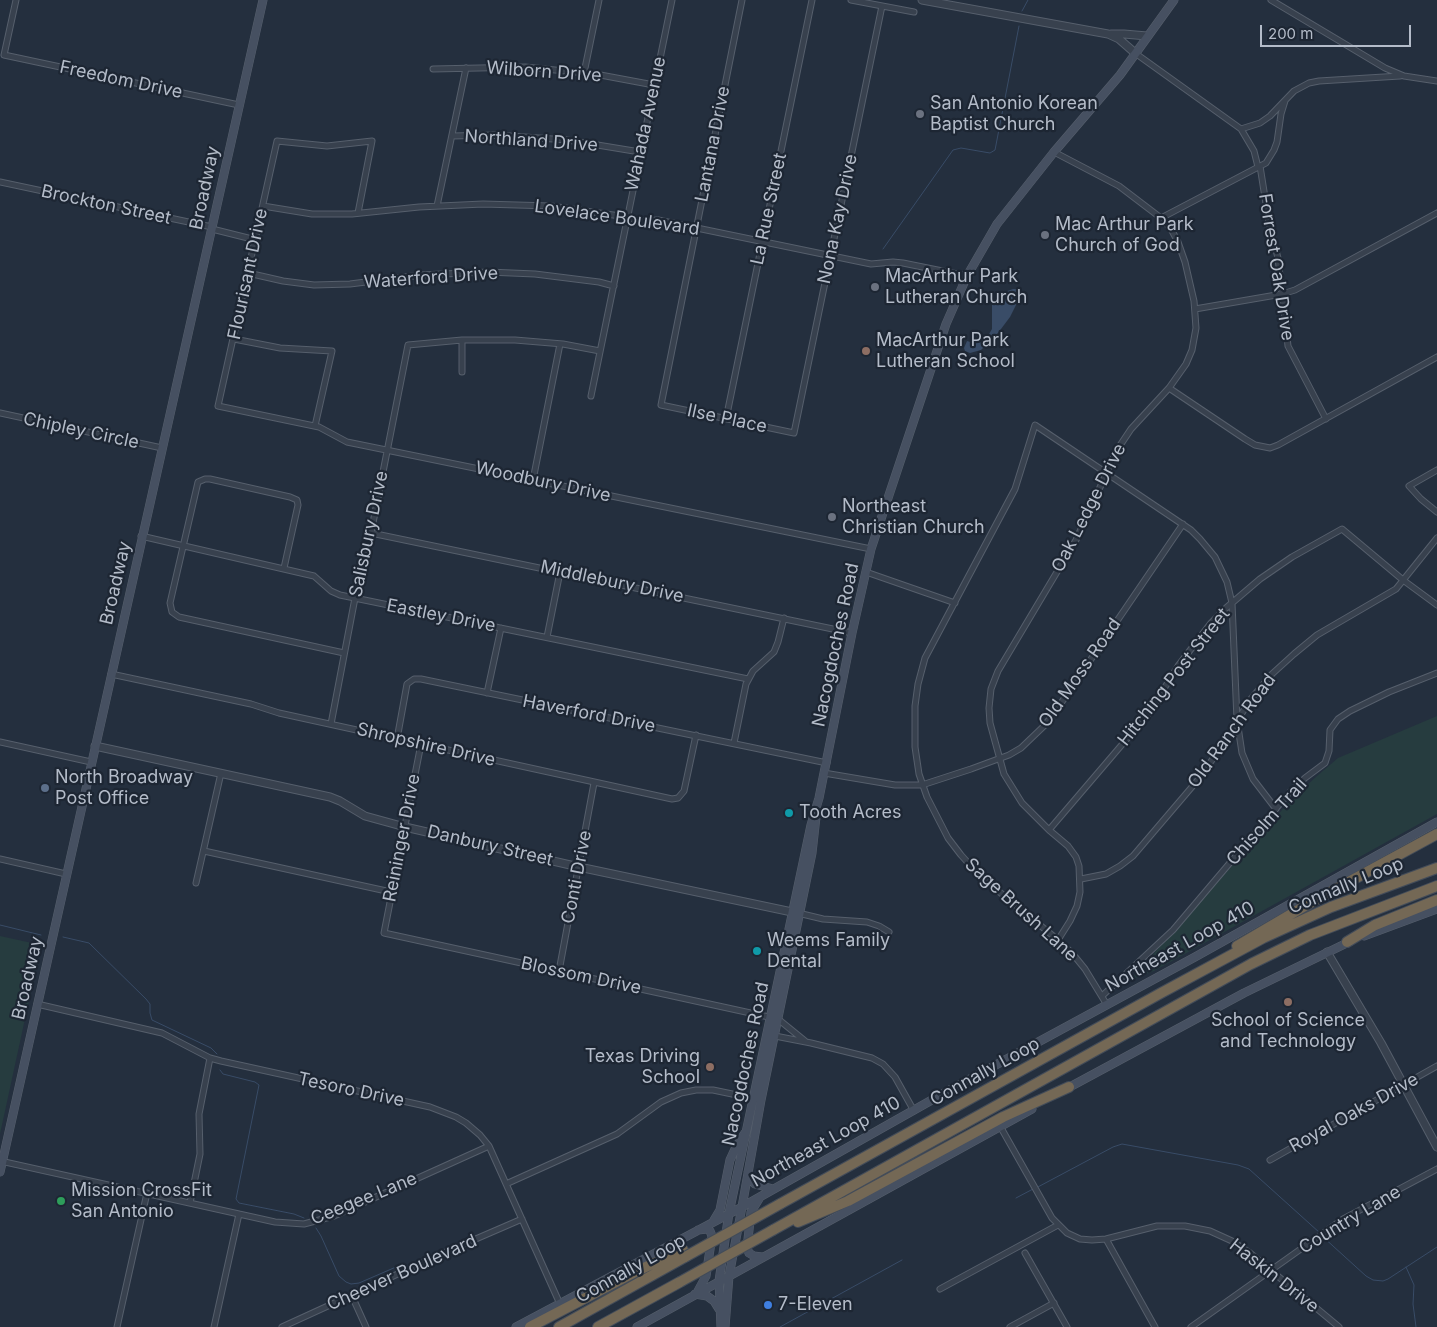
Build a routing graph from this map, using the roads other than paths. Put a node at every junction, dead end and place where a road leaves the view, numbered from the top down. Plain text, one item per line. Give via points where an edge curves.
1 (16, 0) edge
2 (263, 0) edge
3 (599, 0) edge
4 (672, 0) edge
5 (742, 0) edge
6 (812, 0) edge
7 (851, 0) edge
8 (922, 0) edge
9 (1174, 0) edge
10 (1271, 0) edge
11 (882, 6) junction
12 (914, 12) dead end
13 (1108, 34) junction
14 (1148, 36) junction
15 (1135, 54) junction
16 (466, 68) junction
17 (433, 69) dead end
18 (584, 73) junction
19 (1404, 76) junction
20 (1437, 81) edge
21 (654, 85) junction
22 (1285, 101) junction
23 (239, 105) junction
24 (1241, 129) junction
25 (452, 136) junction
26 (640, 152) junction
27 (1054, 152) junction
28 (1261, 166) junction
29 (0, 182) edge
30 (263, 206) junction
31 (437, 206) junction
32 (358, 213) junction
33 (1437, 213) edge
34 (627, 217) junction
35 (1161, 218) junction
36 (212, 228) junction
37 (696, 228) junction
38 (256, 240) junction
39 (762, 242) junction
40 (830, 255) junction
41 (248, 273) junction
42 (967, 276) junction
43 (614, 286) junction
44 (1282, 294) junction
45 (1195, 309) junction
46 (234, 339) junction
47 (462, 340) junction
48 (560, 344) junction
49 (600, 351) junction
50 (1437, 357) edge
51 (462, 372) dead end
52 (1169, 388) junction
53 (591, 396) dead end
54 (661, 405) joint
55 (218, 406) joint
56 (0, 413) edge
57 (726, 418) junction
58 (1326, 419) junction
59 (315, 426) junction
60 (794, 433) joint
61 (162, 448) junction
62 (388, 450) junction
63 (1437, 470) edge
64 (1106, 473) junction
65 (533, 480) junction
66 (1437, 512) edge
67 (1182, 524) junction
68 (371, 533) junction
69 (142, 536) junction
70 (1437, 538) edge
71 (184, 545) junction
72 (871, 549) junction
73 (284, 568) junction
74 (560, 572) junction
75 (866, 572) junction
76 (1403, 580) junction
77 (355, 598) junction
78 (954, 603) junction
79 (1232, 603) junction
80 (1437, 605) edge
81 (784, 618) junction
82 (501, 628) junction
83 (852, 633) junction
84 (547, 637) junction
85 (344, 653) junction
86 (111, 674) junction
87 (1437, 674) edge
88 (748, 679) junction
89 (487, 693) junction
90 (1237, 720) junction
91 (331, 724) junction
92 (696, 735) junction
93 (397, 739) junction
94 (0, 742) edge
95 (734, 743) junction
96 (421, 744) junction
97 (95, 746) junction
98 (998, 758) junction
99 (91, 762) junction
100 (827, 763) junction
101 (221, 773) junction
102 (824, 773) junction
103 (594, 783) junction
104 (922, 785) junction
105 (1276, 809) junction
106 (1437, 822) edge
107 (404, 827) junction
108 (1048, 830) junction
109 (1437, 834) edge
110 (204, 851) junction
111 (0, 859) edge
112 (579, 866) junction
113 (1437, 868) edge
114 (66, 874) junction
115 (1335, 877) junction
116 (1081, 879) junction
117 (196, 883) dead end
118 (1437, 886) edge
119 (392, 892) junction
120 (1437, 900) edge
121 (1437, 910) edge
122 (796, 912) junction
123 (384, 932) joint
124 (889, 932) dead end
125 (1058, 940) junction
126 (1347, 942) junction
127 (1328, 952) junction
128 (559, 971) junction
129 (1161, 993) junction
130 (1102, 996) junction
131 (38, 1004) junction
132 (1107, 1004) junction
133 (775, 1018) junction
134 (775, 1036) junction
135 (805, 1041) junction
136 (210, 1058) junction
137 (1437, 1066) edge
138 (1404, 1086) junction
139 (1069, 1087) junction
140 (757, 1099) junction
141 (914, 1111) junction
142 (1000, 1126) junction
143 (747, 1129) junction
144 (489, 1146) junction
145 (1437, 1146) edge
146 (1270, 1160) dead end
147 (1, 1161) edge
148 (1437, 1169) edge
149 (0, 1172) edge
150 (748, 1172) junction
151 (506, 1184) junction
152 (772, 1189) junction
153 (147, 1193) junction
154 (764, 1194) junction
155 (190, 1203) junction
156 (742, 1206) junction
157 (729, 1213) junction
158 (239, 1214) junction
159 (522, 1219) junction
160 (712, 1221) junction
161 (1058, 1225) junction
162 (696, 1230) junction
163 (773, 1230) junction
164 (1106, 1239) junction
165 (1025, 1253) dead end
166 (684, 1254) junction
167 (762, 1257) junction
168 (1271, 1271) junction
169 (729, 1276) junction
170 (719, 1281) junction
171 (940, 1289) dead end
172 (695, 1294) junction
173 (352, 1296) junction
174 (1054, 1303) junction
175 (560, 1304) junction
176 (719, 1310) junction
177 (1334, 1326) edge
178 (117, 1327) edge
179 (214, 1327) edge
180 (282, 1327) edge
181 (366, 1327) edge
182 (516, 1327) edge
183 (530, 1327) edge
184 (559, 1327) edge
185 (598, 1327) edge
186 (637, 1327) edge
187 (721, 1327) edge
188 (725, 1327) edge
189 (1010, 1327) edge
190 (1067, 1327) edge
191 (1155, 1327) edge
192 (1191, 1327) edge

1 - 23 street, Freedom Drive via 4,55
2 - 23 main road, Broadway
3 - 18 street
4 - 21 street, Wahada Avenue
5 - 37 street, Lantana Drive
6 - 39 street, La Rue Street
7 - 11 street
8 - 13 street
9 - 14 main road, Nacogdoches Road
10 - 19 street via 1377,64
11 - 12 street
11 - 40 street, Nona Kay Drive
13 - 14 street
13 - 15 street via 1119,39
14 - 15 main road, Nacogdoches Road
15 - 24 street
15 - 27 main road, Nacogdoches Road
16 - 17 street, Wilborn Drive
16 - 18 street, Wilborn Drive via 525,67
16 - 25 street
18 - 21 street, Wilborn Drive
19 - 20 street
19 - 22 street via 1314,82 1299,88
21 - 26 street, Wahada Avenue
22 - 24 street via 1260,123
22 - 28 street via 1277,142
23 - 36 main road, Broadway
24 - 28 street, Forrest Oak Drive
25 - 26 street, Northland Drive via 496,135 567,140
25 - 31 street
26 - 34 street, Wahada Avenue
27 - 35 street, Oak Ledge Drive via 1119,186
27 - 42 main road, Nacogdoches Road via 998,224
28 - 35 street
28 - 44 street, Forrest Oak Drive
29 - 36 street, Brockton Street
30 - 32 street, Lovelace Boulevard via 312,214
30 - 32 street, Flourisant Drive via 277,141 327,146 372,141
30 - 38 street, Flourisant Drive
31 - 32 street, Lovelace Boulevard
31 - 34 street, Lovelace Boulevard via 551,206
33 - 44 street
34 - 37 street, Lovelace Boulevard via 642,222 658,220
34 - 43 street, Wahada Avenue
35 - 45 street, Oak Ledge Drive via 1182,252
36 - 38 street, Brockton Street
36 - 61 main road, Broadway
37 - 39 street, Lovelace Boulevard
37 - 54 street, Lantana Drive
38 - 41 street, Flourisant Drive
39 - 40 street, Lovelace Boulevard
39 - 57 street, La Rue Street
40 - 42 street, Lovelace Boulevard via 871,264 903,263
40 - 60 street, Nona Kay Drive
41 - 43 street, Waterford Drive via 314,285 488,272 535,274
41 - 46 street, Flourisant Drive
42 - 72 main road, Nacogdoches Road via 946,324
43 - 49 street, Wahada Avenue
44 - 45 street
44 - 58 street, Forrest Oak Drive via 1288,346
45 - 52 street, Oak Ledge Drive via 1196,335 1192,350
46 - 55 street, Flourisant Drive
46 - 59 street via 280,348 332,351
47 - 48 street
47 - 51 street
47 - 62 street, Salisbury Drive via 408,345
48 - 49 street
48 - 65 street
49 - 53 street, Wahada Avenue
50 - 58 street
52 - 58 street via 1245,439 1270,448
52 - 64 street, Oak Ledge Drive via 1124,438
54 - 57 street, Ilse Place
55 - 59 street, Woodbury Drive
56 - 61 street, Chipley Circle
57 - 60 street, Ilse Place
59 - 62 street, Woodbury Drive via 347,442
61 - 69 main road, Broadway
62 - 65 street, Woodbury Drive
62 - 68 street, Salisbury Drive
63 - 66 street via 1409,486
64 - 67 street
64 - 78 street, Sage Brush Lane via 1035,425 1015,489
64 - 98 street, Oak Ledge Drive via 1076,540 994,680 989,716
65 - 72 street, Woodbury Drive
67 - 79 street via 1215,557 1227,582
67 - 98 street, Old Moss Road via 1044,726 1021,748
68 - 74 street, Middlebury Drive
68 - 77 street, Salisbury Drive
69 - 71 street, Eastley Drive
69 - 86 main road, Broadway
70 - 76 street, Old Ranch Road
71 - 73 street, Eastley Drive
71 - 73 street via 201,479 290,497 297,500 298,505
71 - 85 street via 170,603 175,614
72 - 75 main road, Nacogdoches Road
73 - 77 street, Eastley Drive via 314,576 331,591
74 - 81 street, Middlebury Drive
74 - 84 street
75 - 78 street
75 - 83 main road, Nacogdoches Road
76 - 79 street, Hitching Post Street via 1342,530 1278,566
76 - 80 street
76 - 90 street, Old Ranch Road via 1389,594 1324,631 1294,654 1267,680
77 - 82 street, Eastley Drive
77 - 85 street, Salisbury Drive
78 - 104 street, Sage Brush Lane via 928,652 918,684 914,737
79 - 90 street
79 - 108 street, Hitching Post Street via 1185,656 1149,713
81 - 83 street, Middlebury Drive
81 - 88 street via 774,652
82 - 84 street, Eastley Drive
82 - 89 street
83 - 100 main road, Nacogdoches Road
84 - 88 street, Eastley Drive
85 - 91 street, Salisbury Drive
86 - 91 street, Shropshire Drive
86 - 97 main road, Broadway
87 - 105 street, Chisolm Trail via 1389,692 1338,719 1330,730 1325,763 1305,778
88 - 95 street
89 - 92 street, Haverford Drive
89 - 93 street, Haverford Drive via 414,679 407,684
90 - 105 street via 1247,766
90 - 116 street, Old Ranch Road via 1197,781 1133,856 1106,874
91 - 93 street, Shropshire Drive
92 - 95 street, Haverford Drive
92 - 103 street, Shropshire Drive via 684,791 678,798
93 - 96 street, Shropshire Drive
94 - 99 street
95 - 100 street, Haverford Drive
96 - 103 street, Shropshire Drive
96 - 107 street, Reininger Drive
97 - 99 main road, Broadway
97 - 101 street, Danbury Street
98 - 104 street, Old Moss Road
98 - 108 street, Oak Ledge Drive via 1014,791
99 - 114 main road, Broadway
100 - 102 main road, Nacogdoches Road
101 - 107 street, Danbury Street via 330,797 365,816
101 - 110 street
102 - 104 street, Old Moss Road via 895,785
102 - 122 main road, Nacogdoches Road via 812,853
103 - 112 street, Conti Drive
104 - 125 street, Sage Brush Lane via 948,838 980,876
105 - 130 street, Chisolm Trail via 1173,930
106 - 115 main road, Northeast Loop 410
107 - 112 street, Danbury Street
107 - 119 street, Reininger Drive
108 - 116 street, Oak Ledge Drive via 1074,853
109 - 115 main road
109 - 129 highway via 1310,903
110 - 117 street
110 - 119 street
111 - 114 street
112 - 122 street, Danbury Street
112 - 128 street, Conti Drive
113 - 129 highway, Connally Loop via 1305,918
114 - 131 main road, Broadway
115 - 132 main road, Northeast Loop 410
116 - 125 street via 1077,906
118 - 163 highway, Connally Loop via 1310,935 1251,964
119 - 123 street, Reininger Drive
120 - 126 highway via 1375,925
121 - 126 main road
122 - 124 street, Danbury Street via 821,919 866,922
122 - 133 main road, Nacogdoches Road
123 - 128 street, Blossom Drive
125 - 130 street, Sage Brush Lane via 1085,969
126 - 127 main road
127 - 138 street
127 - 139 main road
128 - 133 street, Blossom Drive
129 - 166 highway, Connally Loop, bridge
130 - 132 street, Sage Brush Lane
131 - 136 street, Tesoro Drive via 162,1033
131 - 147 main road, Broadway
132 - 141 main road, Northeast Loop 410
133 - 134 main road, Nacogdoches Road
133 - 135 street
133 - 140 main road, Nacogdoches Road
134 - 135 street
134 - 140 main road, Nacogdoches Road
135 - 141 street via 878,1061 895,1077
136 - 144 street, Tesoro Drive via 441,1110 466,1123
136 - 155 street via 199,1114 200,1154
137 - 138 street, Royal Oaks Drive
138 - 145 street
138 - 146 street, Royal Oaks Drive
139 - 142 main road
139 - 163 highway via 1003,1117 848,1201
140 - 143 main road, Nacogdoches Road
140 - 150 main road, Nacogdoches Road
140 - 151 street via 713,1090 681,1093 661,1102 617,1134
141 - 152 main road, Northeast Loop 410
142 - 161 street, Haskin Drive via 1038,1196
142 - 167 main road
143 - 157 main road, Nacogdoches Road
143 - 160 main road via 730,1160 720,1210
144 - 151 street, Tesoro Drive
144 - 158 street, Ceegee Lane via 323,1220 285,1224
147 - 149 main road, Broadway
147 - 153 street, Ceegee Lane
148 - 168 street, Country Lane via 1343,1219
150 - 152 main road via 755,1184
150 - 156 main road, Nacogdoches Road
151 - 159 street, Tesoro Drive
152 - 154 main road, Northeast Loop 410
153 - 155 street, Ceegee Lane
153 - 178 street
154 - 156 main road, Northeast Loop 410
154 - 167 main road via 751,1212 747,1248 749,1253
155 - 158 street, Ceegee Lane
156 - 157 main road, Northeast Loop 410
156 - 169 main road, Nacogdoches Road
157 - 160 main road, Northeast Loop 410
157 - 170 main road, Nacogdoches Road
158 - 179 street
159 - 173 street, Cheever Boulevard
159 - 175 street, Tesoro Drive
160 - 162 main road, Northeast Loop 410
161 - 164 street, Haskin Drive via 1080,1239
161 - 171 street
162 - 172 main road via 710,1230 712,1236 706,1276
162 - 175 main road, Northeast Loop 410
163 - 185 highway, Connally Loop, bridge
164 - 168 street, Haskin Drive via 1157,1226 1198,1228 1232,1241
164 - 191 street
165 - 174 street
166 - 183 highway via 637,1271
166 - 184 highway, Connally Loop
167 - 169 main road
168 - 177 street, Haskin Drive
168 - 192 street, Country Lane
169 - 170 main road
169 - 188 main road, Nacogdoches Road
170 - 172 main road
170 - 176 main road, Nacogdoches Road
172 - 176 main road via 710,1298
172 - 186 main road
173 - 180 street, Cheever Boulevard
173 - 181 street
174 - 189 street
174 - 190 street
175 - 182 main road, Northeast Loop 410
176 - 187 main road, Nacogdoches Road

